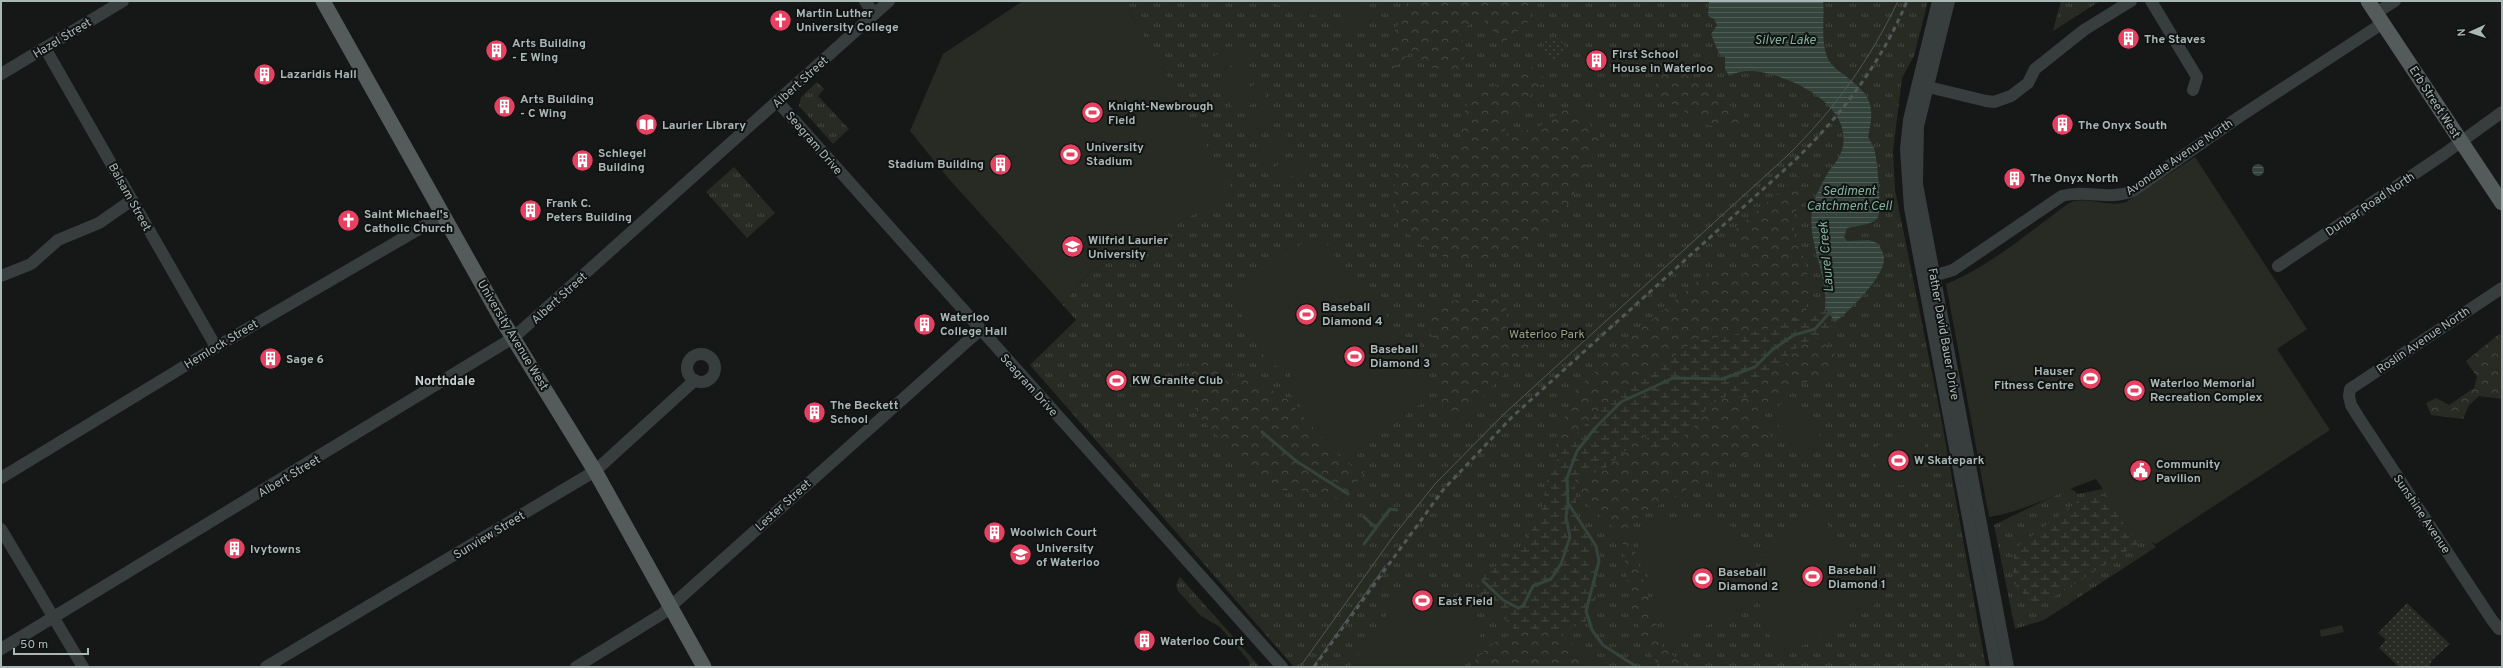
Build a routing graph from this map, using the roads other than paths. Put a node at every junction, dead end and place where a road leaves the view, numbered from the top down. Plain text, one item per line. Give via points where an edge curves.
1 (123, 1) edge
2 (323, 1) edge
3 (865, 1) edge
4 (889, 1) edge
5 (1938, 1) edge
6 (1949, 1) edge
7 (2131, 1) edge
8 (2151, 1) edge
9 (2368, 1) edge
10 (2395, 1) edge
11 (106, 6) edge
12 (874, 14) junction
13 (2380, 18) junction
14 (45, 48) junction
15 (1, 74) edge
16 (1922, 86) junction
17 (2193, 90) dead end
18 (778, 102) junction
19 (2502, 112) edge
20 (2460, 141) junction
21 (132, 200) junction
22 (2502, 203) edge
23 (443, 215) junction
24 (2278, 266) dead end
25 (1, 276) edge
26 (1929, 277) junction
27 (2502, 288) edge
28 (980, 330) junction
29 (513, 338) junction
30 (216, 347) junction
31 (695, 380) dead end
32 (2348, 396) joint
33 (595, 471) junction
34 (1, 478) edge
35 (1, 529) edge
36 (672, 606) junction
37 (55, 618) junction
38 (2500, 628) edge
39 (1, 649) edge
40 (83, 667) edge
41 (266, 667) edge
42 (576, 667) edge
43 (704, 667) edge
44 (1282, 667) edge
45 (1996, 667) edge
46 (2008, 667) edge

1 - 11 street, Hazel Street
2 - 23 main road, University Avenue West
3 - 12 street
4 - 12 street, Albert Street
5 - 16 street, Father David Bauer Drive
6 - 16 street, Father David Bauer Drive
7 - 16 street via 2072,40 2035,69 2028,83 2011,96 1994,102
8 - 17 street via 2197,77
9 - 13 main road, Erb Street West
10 - 13 street, Avondale Avenue North
11 - 14 street, Hazel Street
12 - 18 street, Albert Street
13 - 20 main road, Erb Street West
13 - 26 street, Avondale Avenue North via 2133,191 2115,197 2080,193 2062,196 1997,243 1953,270
14 - 15 street, Hazel Street
14 - 21 street, Balsam Street
16 - 26 street, Father David Bauer Drive via 1916,169
18 - 28 street, Seagram Drive
18 - 29 street, Albert Street
19 - 20 street, Dunbar Road North
20 - 22 main road, Erb Street West
20 - 24 street, Dunbar Road North
21 - 25 street via 99,223 58,240 31,264
21 - 30 street, Balsam Street
23 - 29 main road, University Avenue West
23 - 30 street, Hemlock Street
26 - 45 street, Father David Bauer Drive
26 - 46 street, Father David Bauer Drive
27 - 32 street, Roslin Avenue North via 2350,389
28 - 36 street, Lester Street
28 - 44 street, Seagram Drive
29 - 33 main road, University Avenue West
29 - 37 street, Albert Street
30 - 34 street, Hemlock Street
31 - 33 street, Sunview Street
32 - 38 street, Sunshine Avenue via 2359,418
33 - 36 main road, University Avenue West
33 - 41 street, Sunview Street
35 - 37 street
36 - 42 street, Lester Street
36 - 43 main road, University Avenue West
37 - 39 street, Albert Street
37 - 40 street

